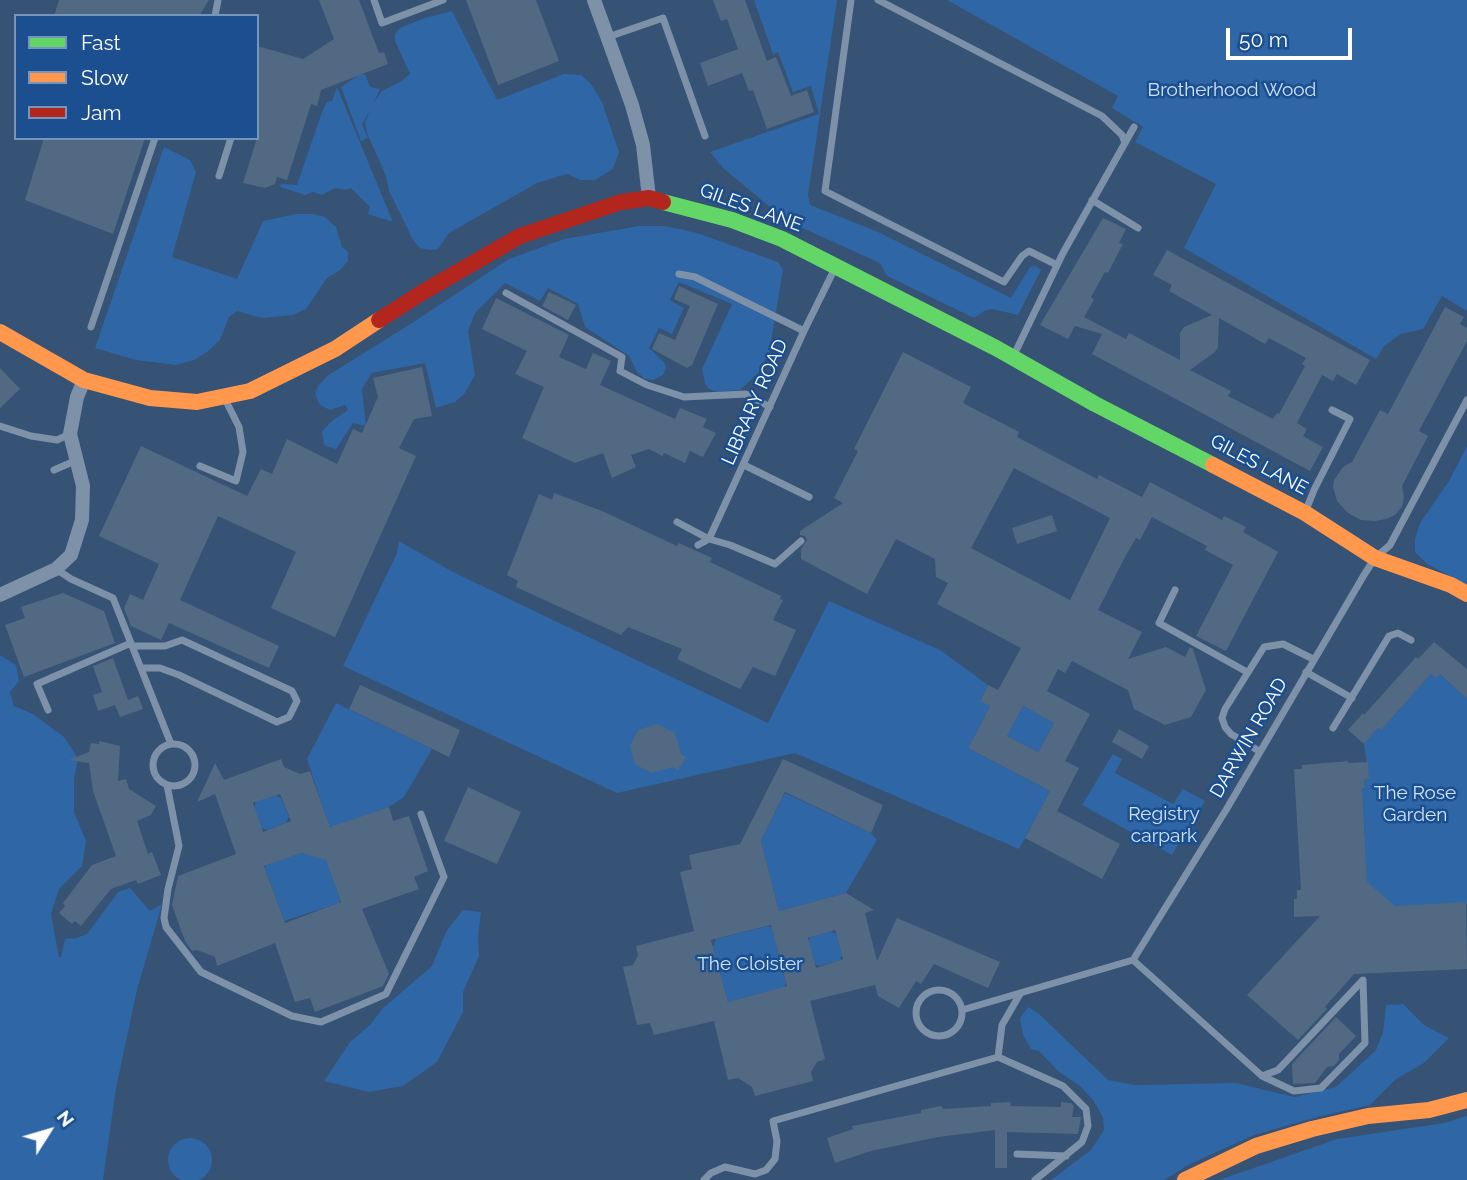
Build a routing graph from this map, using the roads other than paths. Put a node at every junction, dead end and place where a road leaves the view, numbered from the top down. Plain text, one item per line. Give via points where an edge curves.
1 (374, 0) edge
2 (443, 0) edge
3 (594, 0) edge
4 (851, 0) edge
5 (878, 0) edge
6 (608, 37) junction
7 (1134, 127) dead end
8 (705, 136) dead end
9 (154, 140) edge
10 (230, 140) edge
11 (1125, 143) junction
12 (219, 176) dead end
13 (649, 198) junction
14 (1092, 200) junction
15 (1138, 228) dead end
16 (1057, 265) junction
17 (836, 267) junction
18 (679, 274) dead end
19 (506, 293) dead end
20 (91, 327) dead end
21 (804, 331) junction
22 (0, 332) edge
23 (1013, 357) junction
24 (85, 380) junction
25 (225, 397) junction
26 (1467, 400) edge
27 (770, 407) junction
28 (1332, 410) dead end
29 (0, 426) edge
30 (70, 434) junction
31 (77, 460) junction
32 (744, 465) junction
33 (200, 466) dead end
34 (54, 470) dead end
35 (810, 497) dead end
36 (1305, 513) junction
37 (677, 522) dead end
38 (709, 539) junction
39 (801, 541) dead end
40 (698, 545) dead end
41 (1375, 558) junction
42 (56, 569) junction
43 (1175, 590) dead end
44 (1467, 594) edge
45 (0, 595) edge
46 (1410, 640) dead end
47 (131, 645) junction
48 (1313, 659) junction
49 (141, 668) junction
50 (1247, 672) junction
51 (1306, 672) junction
52 (1352, 698) junction
53 (48, 710) dead end
54 (1334, 728) dead end
55 (171, 744) junction
56 (1259, 751) junction
57 (167, 785) junction
58 (421, 814) dead end
59 (1133, 960) junction
60 (1020, 994) junction
61 (962, 1010) junction
62 (998, 1057) junction
63 (1262, 1076) junction
64 (1467, 1100) edge
65 (1017, 1154) dead end
66 (1067, 1156) junction
67 (704, 1180) edge
68 (1035, 1180) edge
69 (1185, 1180) edge

1 - 2 lane via 382,23
3 - 6 street
4 - 16 lane via 825,191 1004,282 1030,251
5 - 11 lane via 1102,116
6 - 8 lane via 663,18
6 - 13 street via 643,145
7 - 11 lane
9 - 20 lane
10 - 12 lane
11 - 14 lane
13 - 17 street, GILES LANE via 748,226
13 - 25 street, GILES LANE via 621,202 520,236 335,349 250,391
14 - 15 lane
14 - 16 lane
16 - 23 lane
17 - 21 lane, LIBRARY ROAD
17 - 23 street, GILES LANE
18 - 21 lane via 695,277
19 - 27 lane via 622,357 620,371 647,385 684,397 746,394
21 - 27 lane, LIBRARY ROAD
22 - 24 street, GILES LANE
23 - 36 street, GILES LANE
24 - 25 street, GILES LANE via 150,398 197,402
24 - 30 street
25 - 33 lane via 239,428 243,452 236,481
26 - 41 lane, DARWIN ROAD via 1390,545
27 - 32 lane, LIBRARY ROAD
28 - 36 lane via 1350,419
29 - 30 lane via 57,440
30 - 31 street
31 - 34 lane
31 - 42 street via 83,486 82,520 71,555
32 - 35 lane
32 - 38 lane, LIBRARY ROAD
36 - 41 street, GILES LANE
37 - 38 lane
38 - 39 lane via 775,564
38 - 40 lane
41 - 44 street, GILES LANE
41 - 48 lane, DARWIN ROAD
42 - 45 street
42 - 47 lane via 113,598
43 - 50 lane via 1159,623
46 - 52 lane via 1398,633 1389,636
47 - 49 lane
47 - 49 lane via 164,646 182,640 292,691 297,701 289,717 276,722 179,675
47 - 53 lane via 37,684
48 - 50 lane via 1283,644 1269,645
48 - 51 lane, DARWIN ROAD
49 - 55 lane
50 - 56 lane via 1222,719 1231,734
51 - 52 lane
51 - 56 lane, DARWIN ROAD
52 - 54 lane
55 - 57 lane via 159,750 153,761 155,774
55 - 57 lane via 188,748 196,765 187,783
56 - 59 lane, DARWIN ROAD
57 - 58 lane via 179,846 167,889 166,928 201,972 292,1016 321,1022 386,994 444,877
59 - 60 lane
59 - 63 lane
60 - 61 lane
60 - 62 lane via 1002,1025
61 - 61 lane via 958,1027 940,1036 922,1028 916,1012 922,996 937,989 959,999
62 - 66 lane via 1063,1086 1086,1109 1088,1126 1082,1142
62 - 67 lane via 773,1121 775,1159 766,1170 755,1174 725,1167
63 - 63 lane via 1294,1091 1321,1088 1365,1043 1363,979 1278,1070
64 - 69 street via 1312,1129 1256,1146
65 - 66 lane
66 - 68 lane

